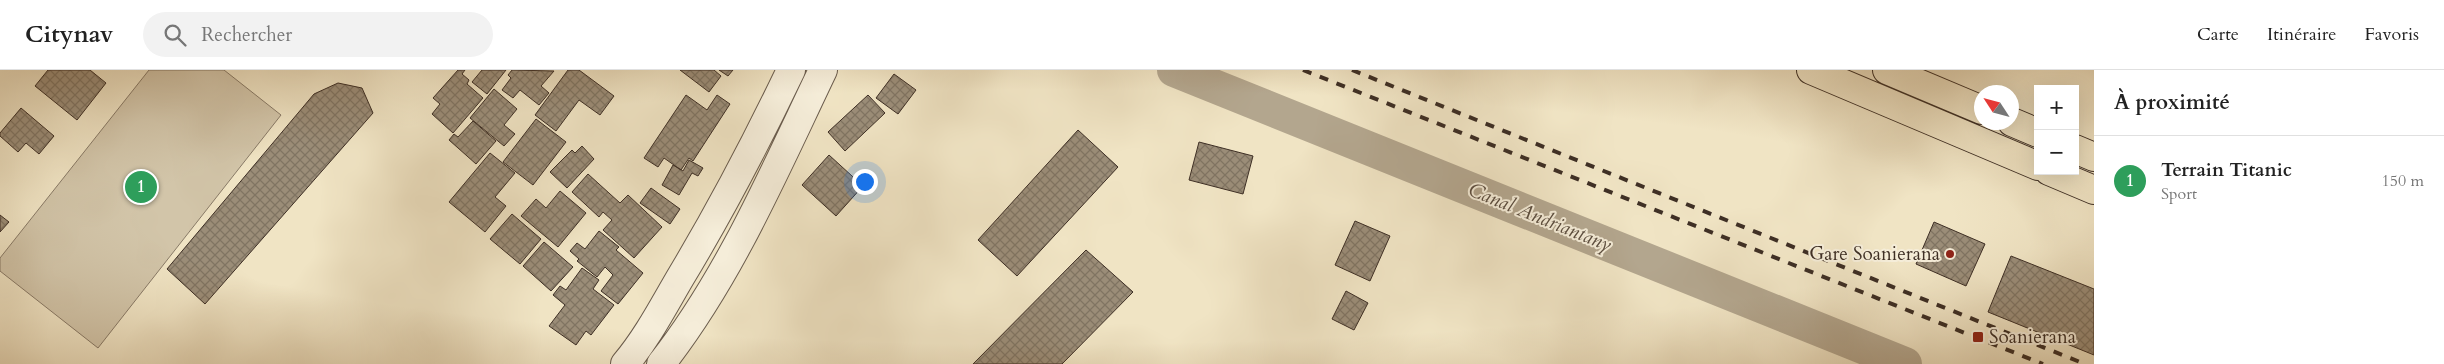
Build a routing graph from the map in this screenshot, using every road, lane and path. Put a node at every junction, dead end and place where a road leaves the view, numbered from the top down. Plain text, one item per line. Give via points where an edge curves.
1 (791, 70) edge
2 (823, 70) edge
3 (1811, 70) edge
4 (1886, 70) edge
5 (1974, 107) edge
6 (2019, 125) edge
7 (2034, 132) edge
8 (2079, 152) edge
9 (2094, 158) edge
10 (2034, 164) edge
11 (2058, 175) edge
12 (2094, 190) edge
13 (626, 364) edge
14 (661, 364) edge

1 - 13 street via 710,228
2 - 14 street via 748,223
3 - 10 main road
4 - 5 main road
6 - 7 main road
8 - 9 main road
11 - 12 main road

